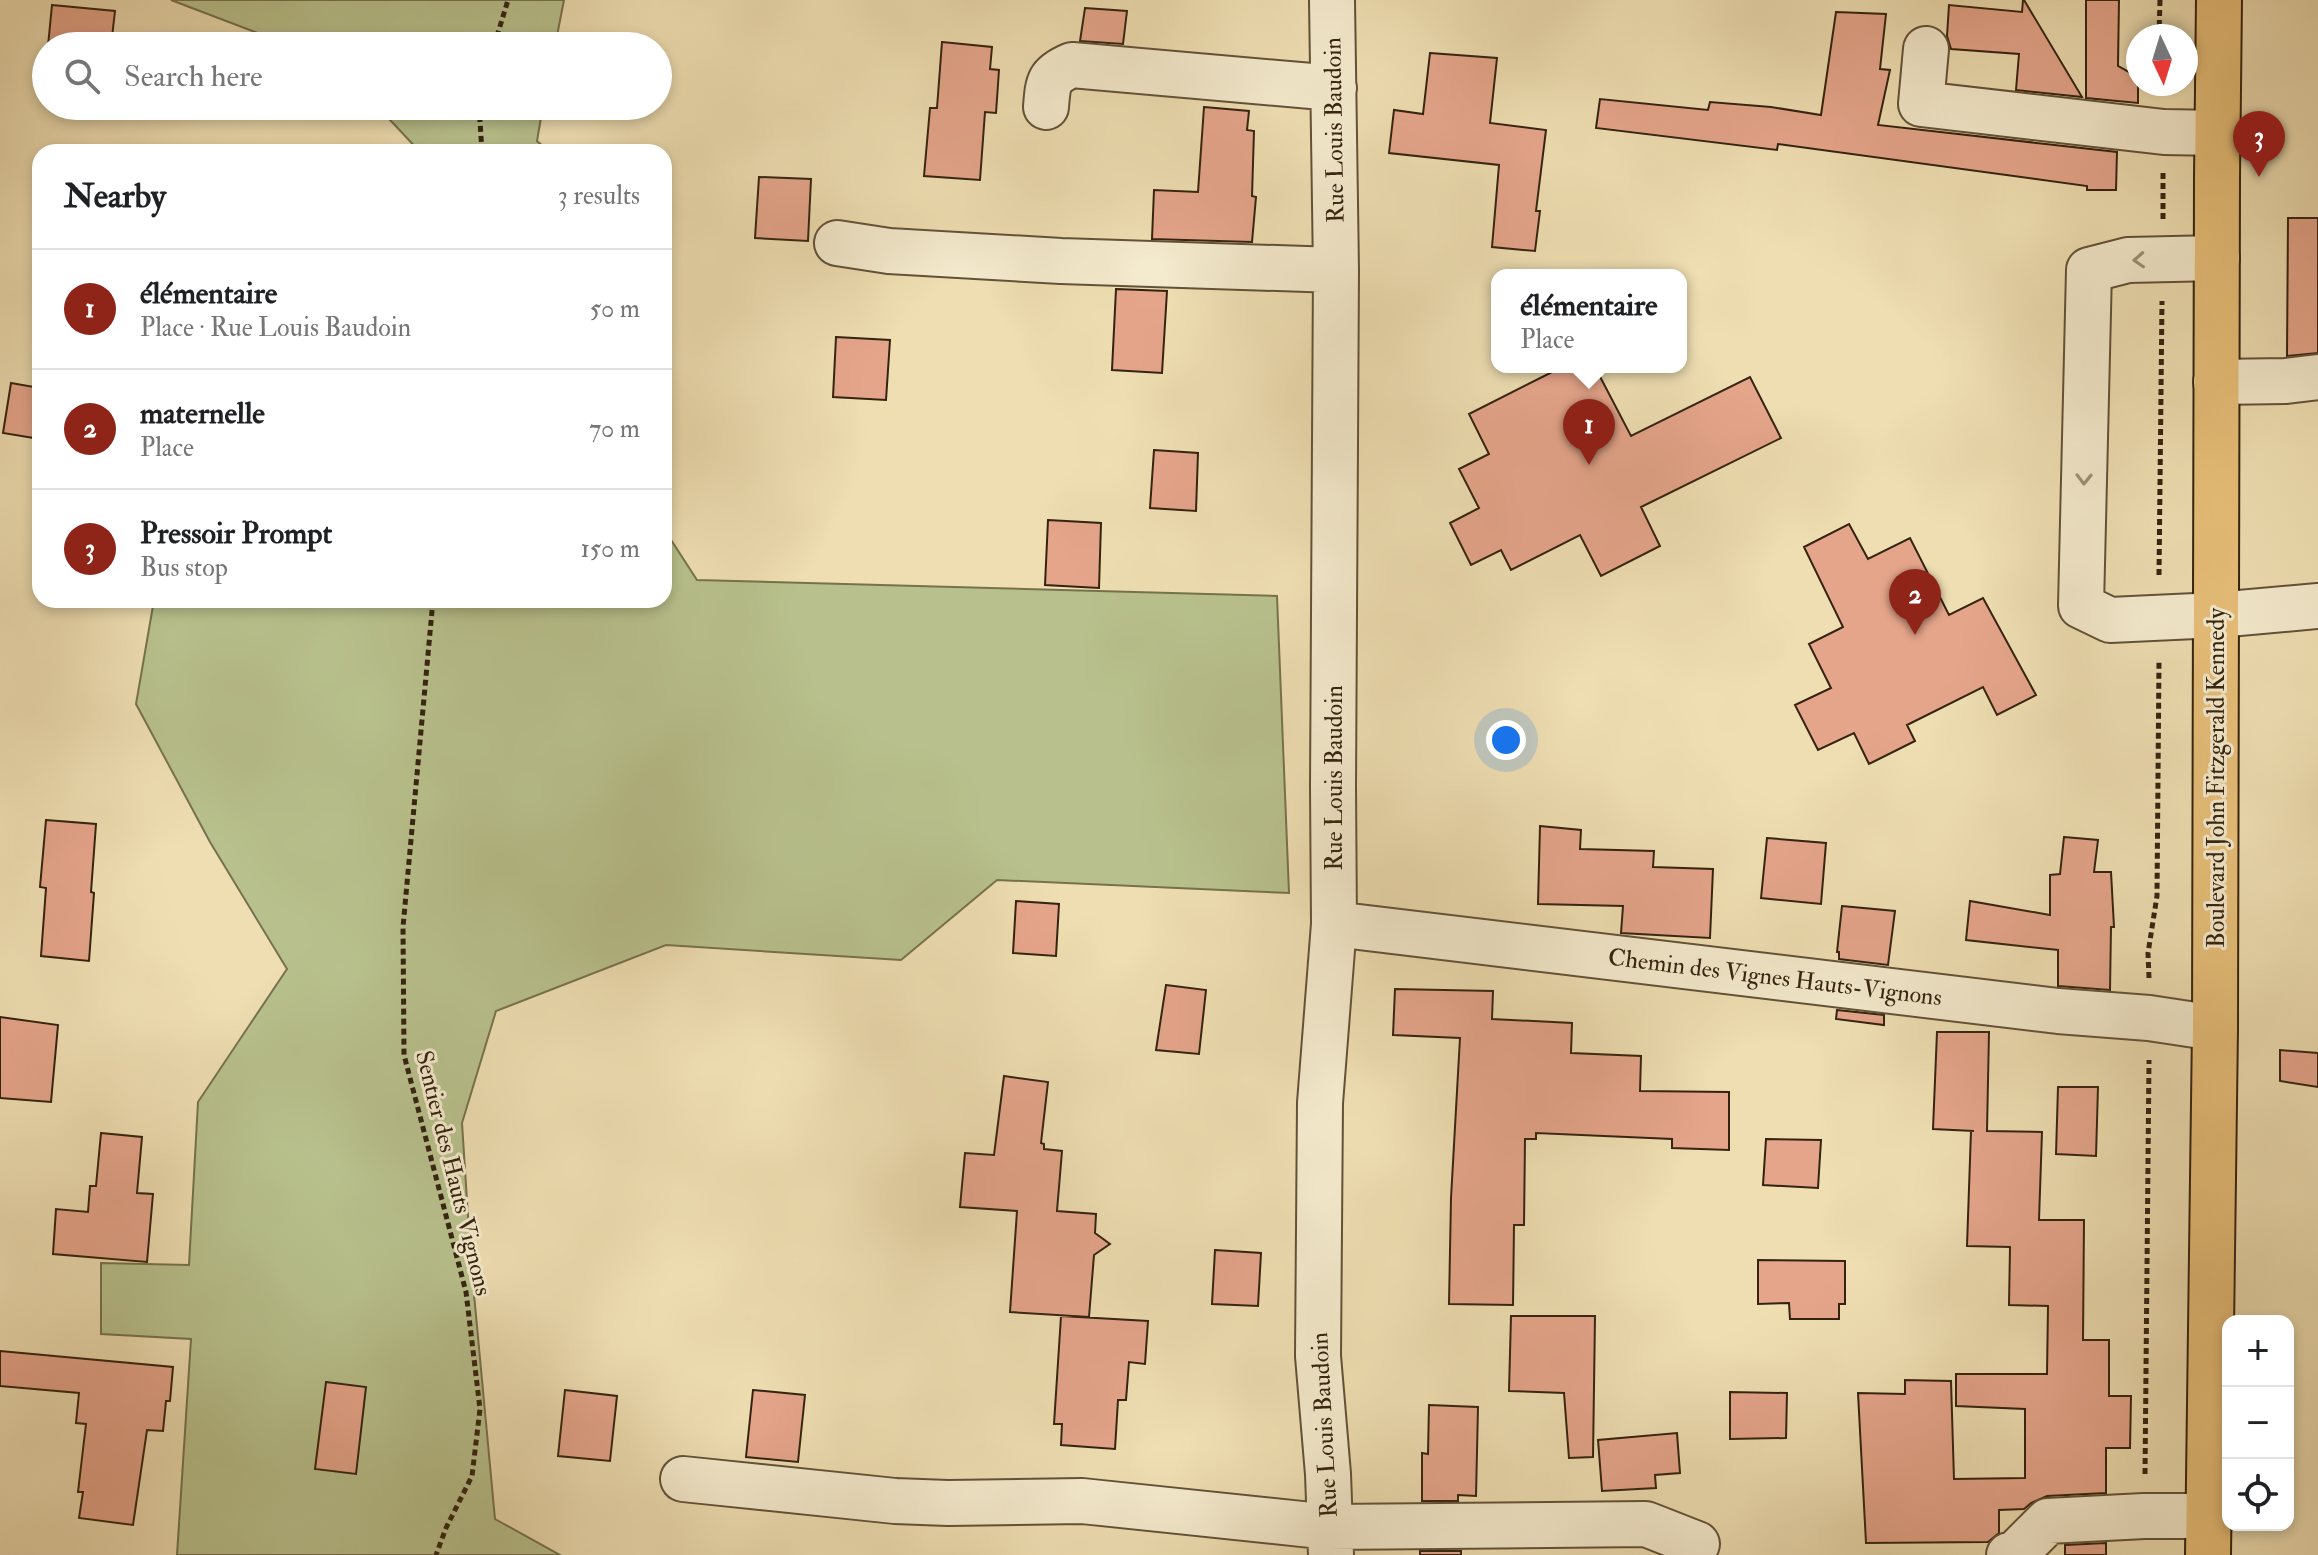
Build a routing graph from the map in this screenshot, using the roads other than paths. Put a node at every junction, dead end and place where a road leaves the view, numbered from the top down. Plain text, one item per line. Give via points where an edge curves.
1 (1332, 0) edge
2 (2219, 0) edge
3 (1926, 49) dead end
4 (1334, 88) junction
5 (1046, 107) dead end
6 (2218, 133) junction
7 (837, 243) dead end
8 (2217, 258) junction
9 (1336, 270) junction
10 (2318, 377) edge
11 (2216, 382) junction
12 (2318, 606) edge
13 (2217, 615) junction
14 (1334, 924) junction
15 (2215, 1028) junction
16 (683, 1479) dead end
17 (2208, 1536) edge
18 (1331, 1541) edge
19 (1697, 1544) dead end
20 (2009, 1555) edge

1 - 4 street, Rue Louis Baudoin
2 - 6 main road, Boulevard John Fitzgerald Kennedy
3 - 6 street via 1921,104 2164,132
4 - 5 street via 1072,65 1055,72 1047,86
4 - 9 street, Rue Louis Baudoin
6 - 8 main road, Boulevard John Fitzgerald Kennedy
7 - 9 street via 1061,261
8 - 11 main road, Boulevard John Fitzgerald Kennedy
8 -> 13 street via 2128,260 2089,270 2081,606 2110,620
9 - 14 street, Rue Louis Baudoin
10 - 11 street
11 - 13 main road, Boulevard John Fitzgerald Kennedy
12 - 13 street
13 - 15 main road, Boulevard John Fitzgerald Kennedy
14 - 15 street, Chemin des Vignes Hauts-Vignons
14 - 18 street, Rue Louis Baudoin via 1320,1103 1318,1356
15 - 17 main road, Boulevard John Fitzgerald Kennedy
16 - 18 street via 895,1501 1082,1501
17 - 20 street via 2144,1516 2048,1521
18 - 19 street via 1646,1524

